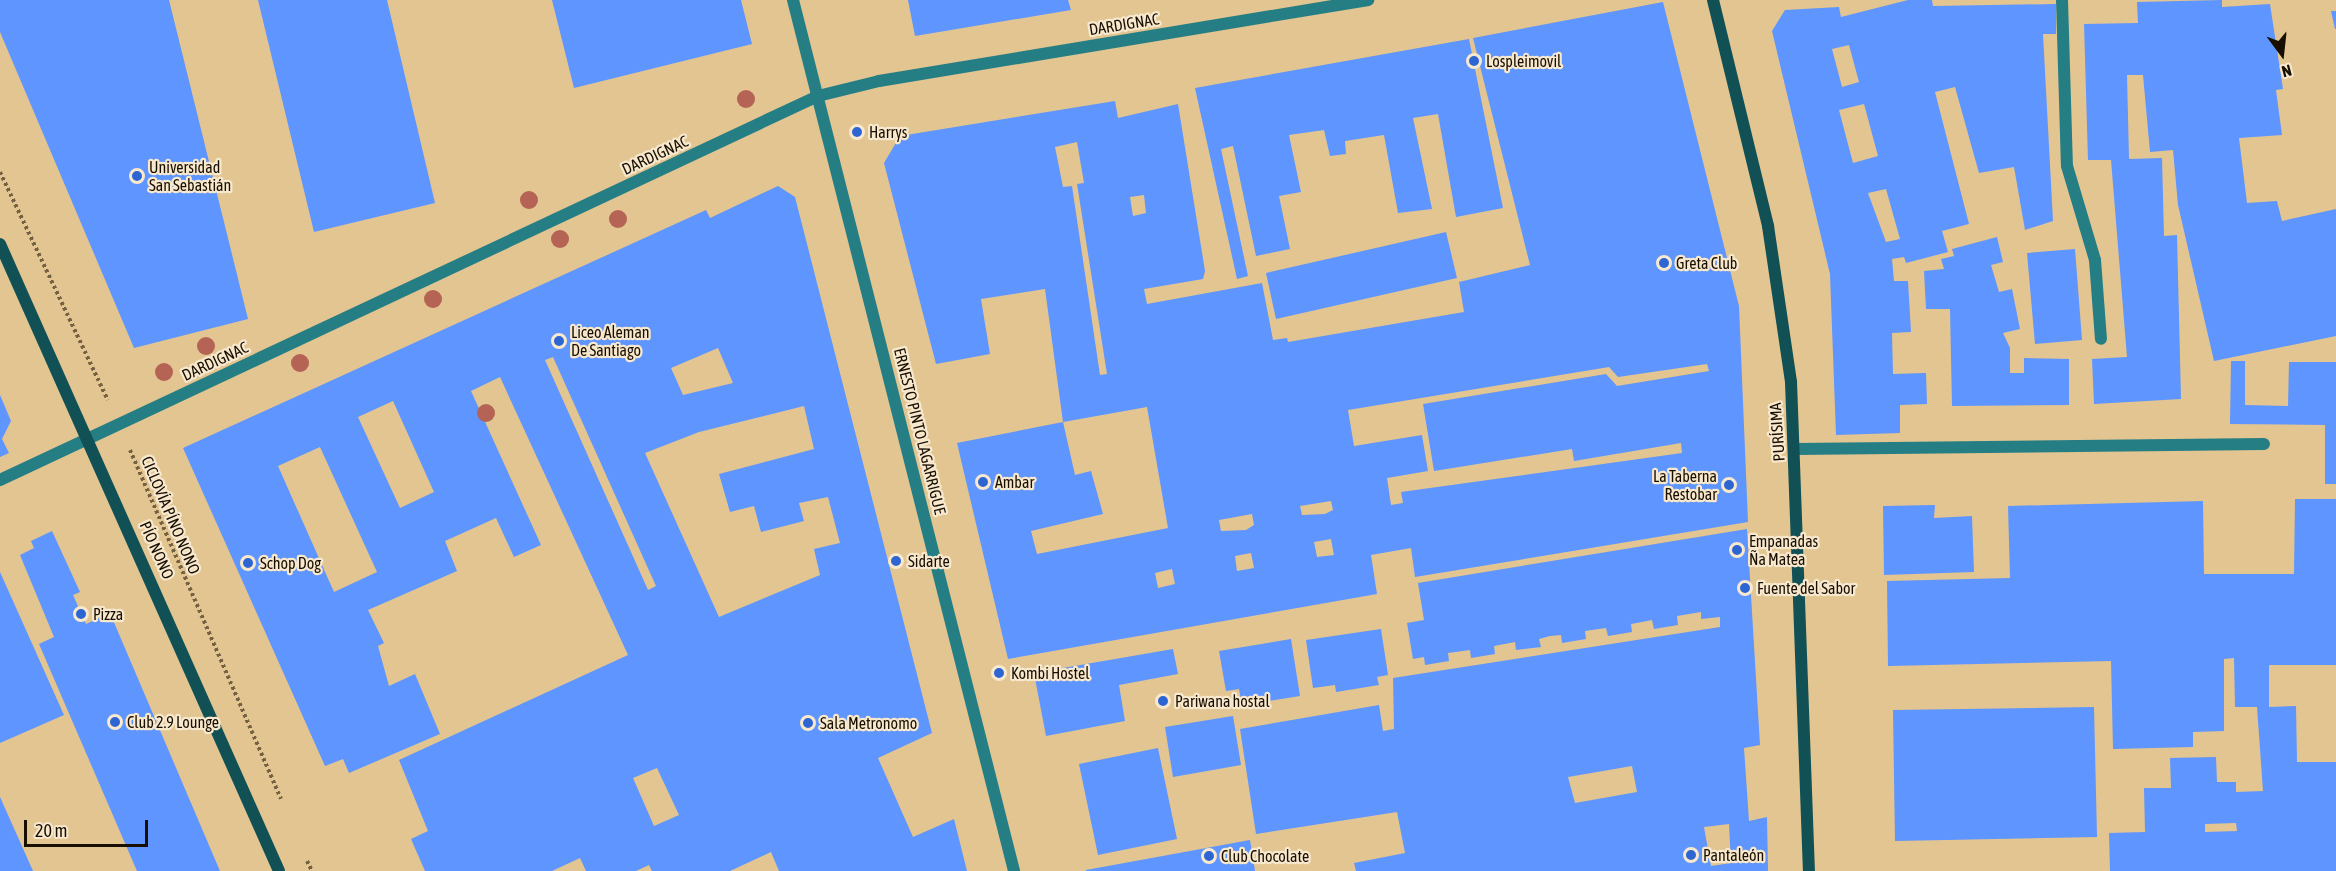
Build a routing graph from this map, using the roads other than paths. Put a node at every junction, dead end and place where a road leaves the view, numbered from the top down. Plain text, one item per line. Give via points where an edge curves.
1 (793, 0) edge
2 (1368, 0) edge
3 (1713, 0) edge
4 (2062, 0) edge
5 (818, 96) junction
6 (0, 244) edge
7 (2101, 339) dead end
8 (89, 438) junction
9 (2264, 444) dead end
10 (1796, 449) junction
11 (0, 480) edge
12 (279, 871) edge
13 (1014, 871) edge
14 (1809, 871) edge

1 - 5 street, ERNESTO PINTO LAGARRIGUE
2 - 5 street, DARDIGNAC via 879,81
3 - 10 main road, PURÍSIMA via 1775,265
4 - 7 street via 2067,166 2095,260
5 - 8 street, DARDIGNAC
5 - 13 street, ERNESTO PINTO LAGARRIGUE
6 - 8 main road, PÍO NONO
8 - 11 street, DARDIGNAC
8 - 12 main road, PÍO NONO
9 - 10 street
10 - 14 main road, PURÍSIMA

